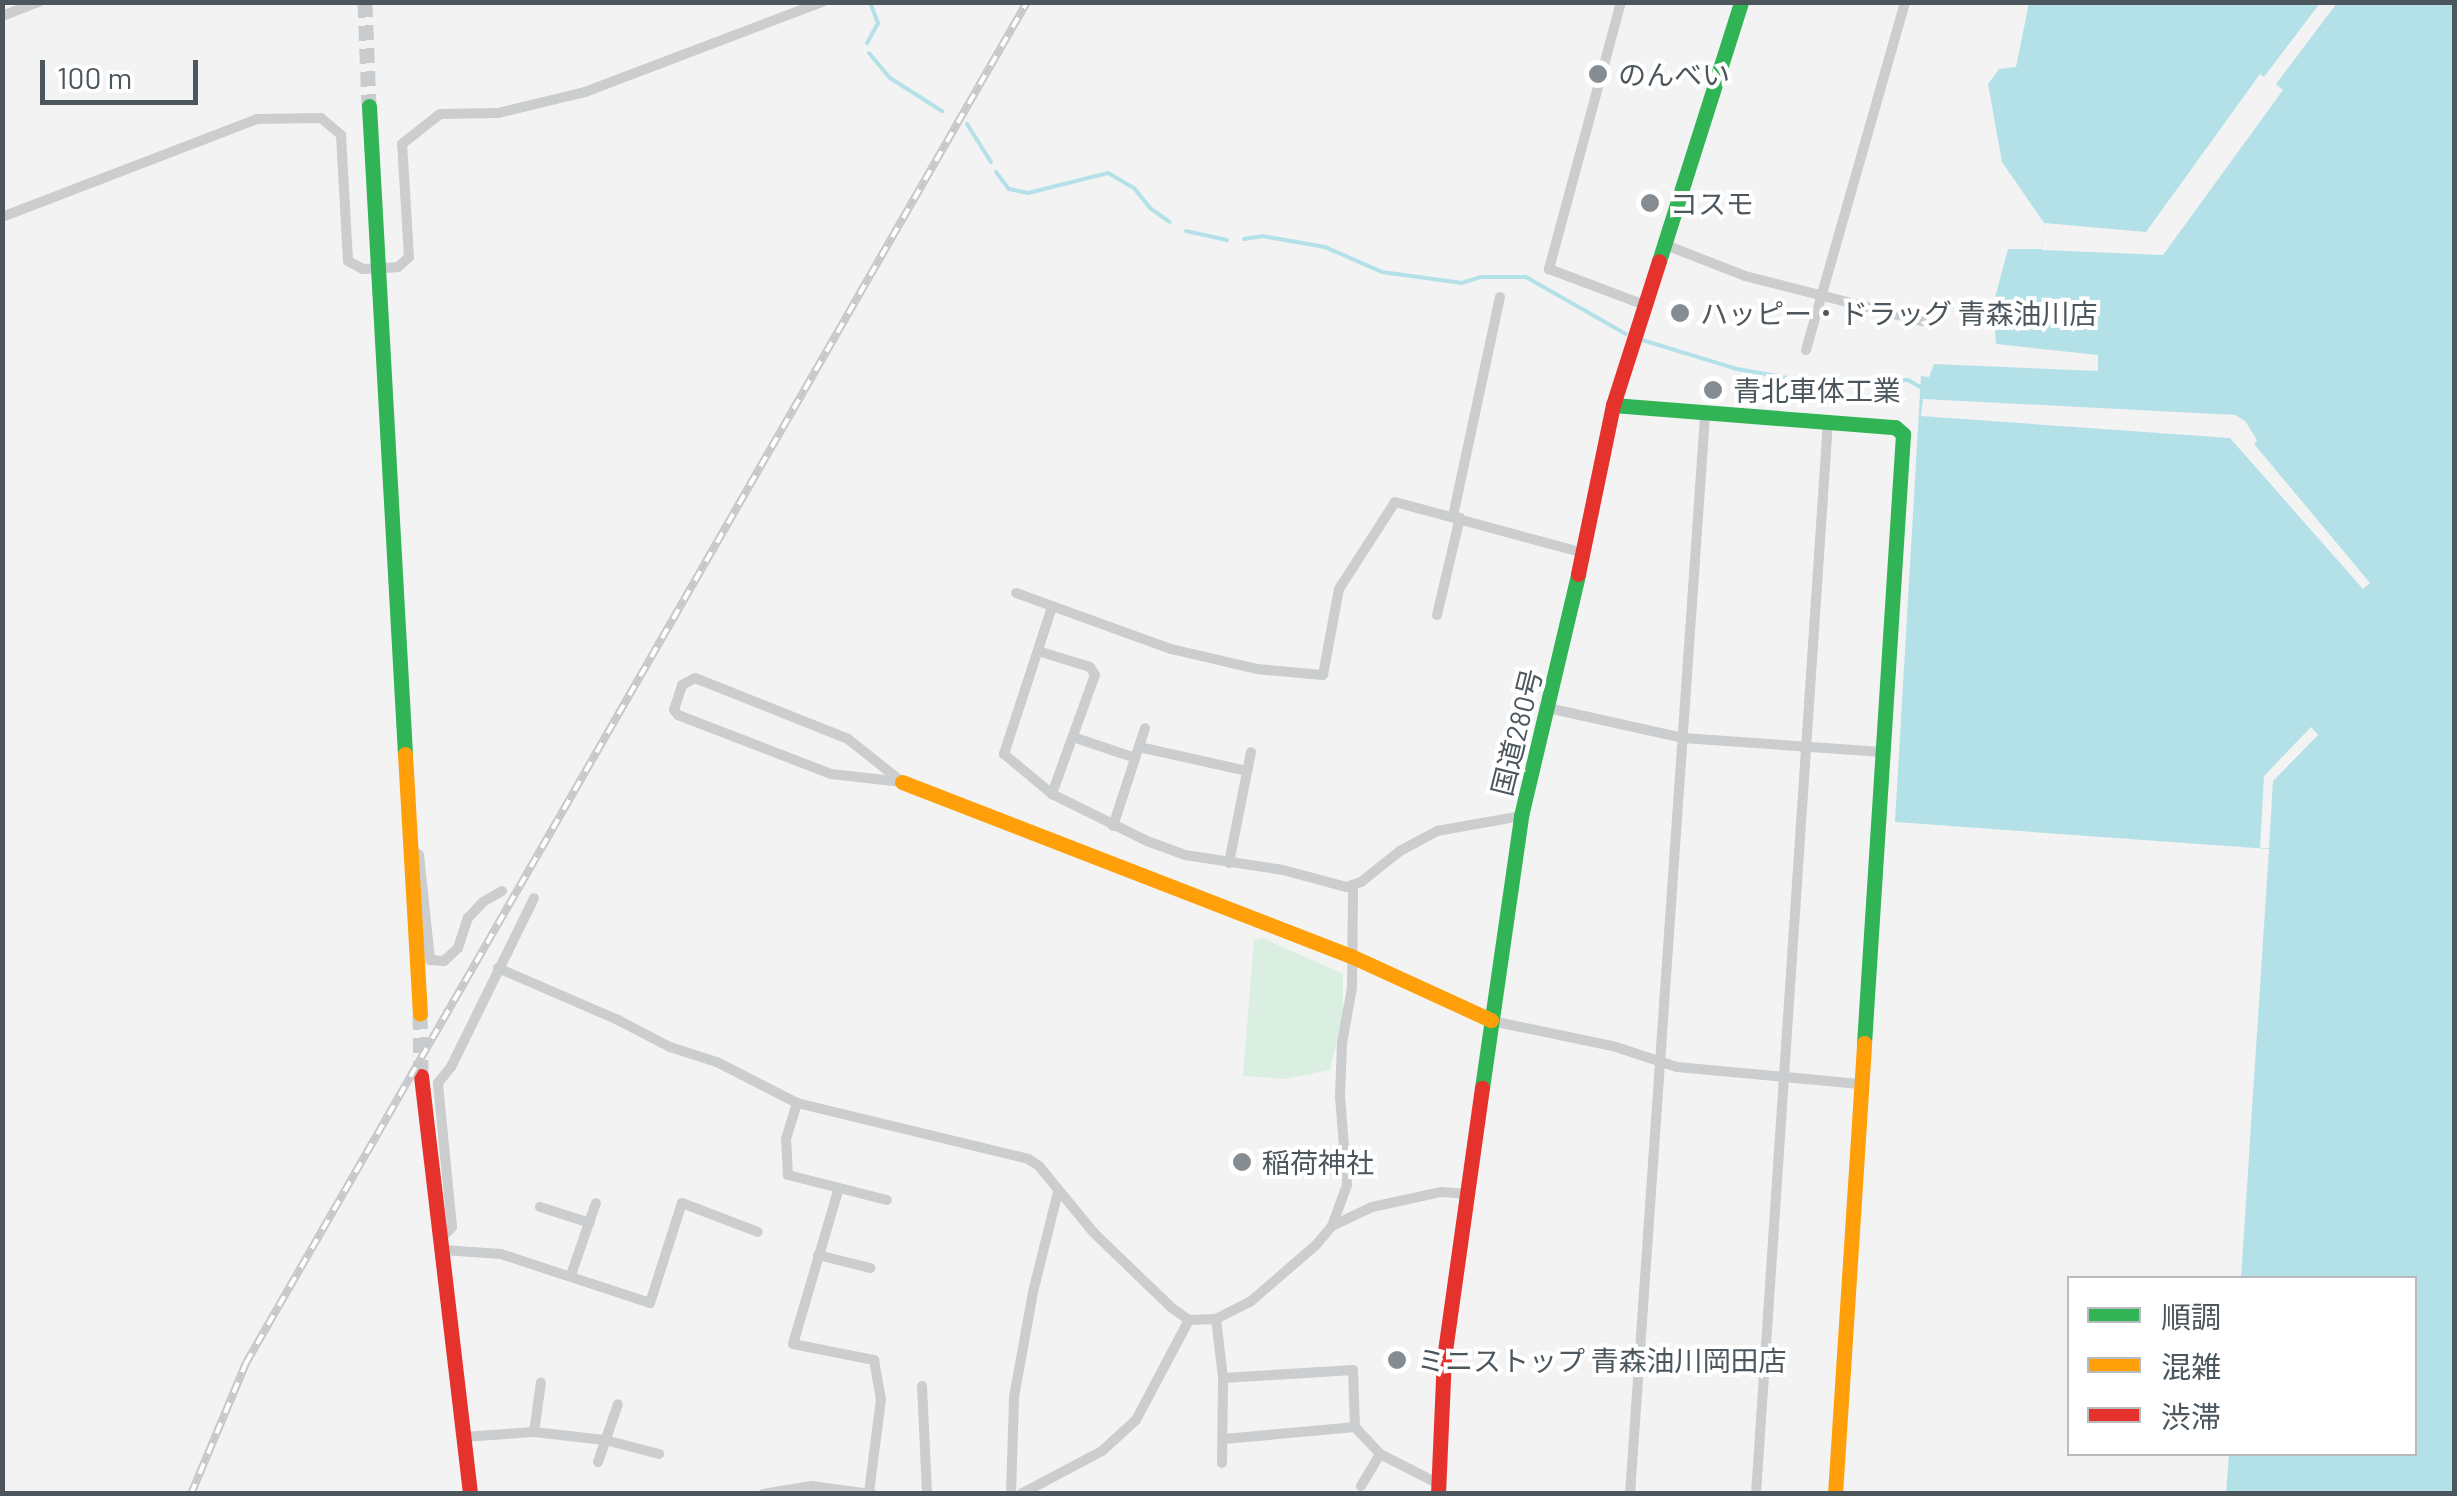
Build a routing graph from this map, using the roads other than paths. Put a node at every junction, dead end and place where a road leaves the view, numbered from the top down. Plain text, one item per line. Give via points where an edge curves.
1 (39, 2) edge
2 (822, 2) edge
3 (1621, 2) edge
4 (1741, 2) edge
5 (1904, 2) edge
6 (2, 16) edge
7 (369, 106) tunnel mouth
8 (2, 217) edge
9 (1662, 244) junction
10 (380, 268) junction
11 (1822, 295) junction
12 (1500, 297) dead end
13 (1642, 304) junction
14 (1922, 321) dead end
15 (1806, 350) dead end
16 (1613, 405) junction
17 (1706, 415) junction
18 (1828, 422) junction
19 (1457, 517) junction
20 (1580, 552) junction
21 (1016, 593) dead end
22 (1052, 607) junction
23 (1437, 615) dead end
24 (1038, 651) junction
25 (1548, 708) junction
26 (1145, 728) dead end
27 (1074, 737) junction
28 (1683, 738) junction
29 (1806, 746) junction
30 (1137, 752) junction
31 (1251, 752) dead end
32 (1883, 752) junction
33 (1247, 771) junction
34 (902, 782) junction
35 (1052, 794) junction
36 (1520, 816) junction
37 (1113, 826) junction
38 (410, 848) junction
39 (1228, 863) junction
40 (1352, 886) junction
41 (502, 892) dead end
42 (534, 898) dead end
43 (1351, 956) junction
44 (498, 968) junction
45 (420, 1014) tunnel mouth
46 (1490, 1020) junction
47 (1662, 1063) junction
48 (421, 1076) tunnel mouth
49 (1784, 1078) junction
50 (1862, 1084) junction
51 (797, 1103) junction
52 (838, 1191) junction
53 (1058, 1192) junction
54 (1470, 1194) junction
55 (887, 1200) dead end
56 (596, 1203) dead end
57 (540, 1207) dead end
58 (590, 1223) junction
59 (1332, 1226) junction
60 (758, 1232) dead end
61 (442, 1244) junction
62 (818, 1256) junction
63 (870, 1268) dead end
64 (572, 1275) junction
65 (1216, 1319) junction
66 (1189, 1320) junction
67 (1223, 1378) junction
68 (542, 1382) dead end
69 (922, 1386) dead end
70 (618, 1404) dead end
71 (1355, 1427) junction
72 (534, 1432) junction
73 (464, 1437) junction
74 (1224, 1438) junction
75 (605, 1440) junction
76 (659, 1454) dead end
77 (1380, 1454) junction
78 (598, 1462) dead end
79 (1222, 1463) dead end
80 (1361, 1486) dead end
81 (1438, 1488) edge
82 (870, 1493) edge
83 (470, 1494) edge
84 (763, 1494) edge
85 (926, 1494) edge
86 (1011, 1494) edge
87 (1021, 1494) edge
88 (1630, 1494) edge
89 (1756, 1494) edge
90 (1835, 1494) edge

1 - 6 street
2 - 10 street via 585,92 498,113 440,114 402,144 409,257 398,267
3 - 13 street via 1548,269
4 - 9 main road, 国道280号
5 - 11 street
7 - 10 main road
8 - 10 street via 257,119 321,118 340,135 348,261
9 - 11 street via 1745,276
9 - 13 main road, 国道280号
10 - 38 main road
11 - 14 street
11 - 15 street
12 - 19 street
13 - 16 main road, 国道280号
16 - 17 main road
16 - 20 main road, 国道280号
17 - 18 main road
17 - 28 street
18 - 29 street
18 - 32 main road via 1895,426 1904,442
19 - 20 street
19 - 22 street via 1395,502 1339,590 1323,675 1189,653
19 - 23 street
20 - 25 main road, 国道280号
21 - 22 street
22 - 24 street
24 - 27 street via 1090,667 1095,676
24 - 35 street via 1004,754
25 - 28 street
25 - 36 main road, 国道280号
26 - 30 street
27 - 30 street
27 - 35 street
28 - 29 street
28 - 47 street
29 - 32 street
29 - 49 street
30 - 33 street
30 - 37 street
31 - 33 street
32 - 50 main road
33 - 39 street
34 - 34 street via 848,739 696,678 682,684 678,715 830,774
34 - 43 main road
35 - 37 street
36 - 40 street via 1422,837
36 - 46 main road, 国道280号
37 - 39 street via 1185,855
38 - 41 street via 419,855 430,960 444,962 458,948 468,918
38 - 45 main road
39 - 40 street
40 - 43 street
42 - 44 street
43 - 46 main road
43 - 59 street via 1340,1096 1347,1185
44 - 51 street
44 - 61 street via 438,1083 452,1227
46 - 47 street
46 - 54 main road, 国道280号
47 - 49 street
47 - 88 street
48 - 61 main road
49 - 50 street
49 - 89 street
50 - 90 main road
51 - 52 street via 786,1138 788,1176
51 - 53 street via 1028,1159
52 - 55 street
52 - 62 street
53 - 66 street via 1128,1268
53 - 86 street via 1014,1397
54 - 59 street via 1441,1192 1372,1208
54 - 81 main road, 国道280号 via 1444,1358
56 - 58 street
57 - 58 street
58 - 64 street
59 - 65 street via 1250,1302
60 - 64 street via 682,1204 650,1304
61 - 64 street
61 - 73 main road
62 - 63 street
62 - 82 street via 793,1344 874,1360 880,1399
65 - 66 street
65 - 67 street
66 - 87 street via 1136,1420 1102,1451
67 - 71 street via 1353,1370
67 - 74 street
68 - 72 street
69 - 85 street
70 - 75 street
71 - 74 street
71 - 77 street
72 - 73 street
72 - 75 street
73 - 83 main road
74 - 79 street
75 - 76 street
75 - 78 street
77 - 80 street
77 - 81 street
82 - 84 street via 811,1486

